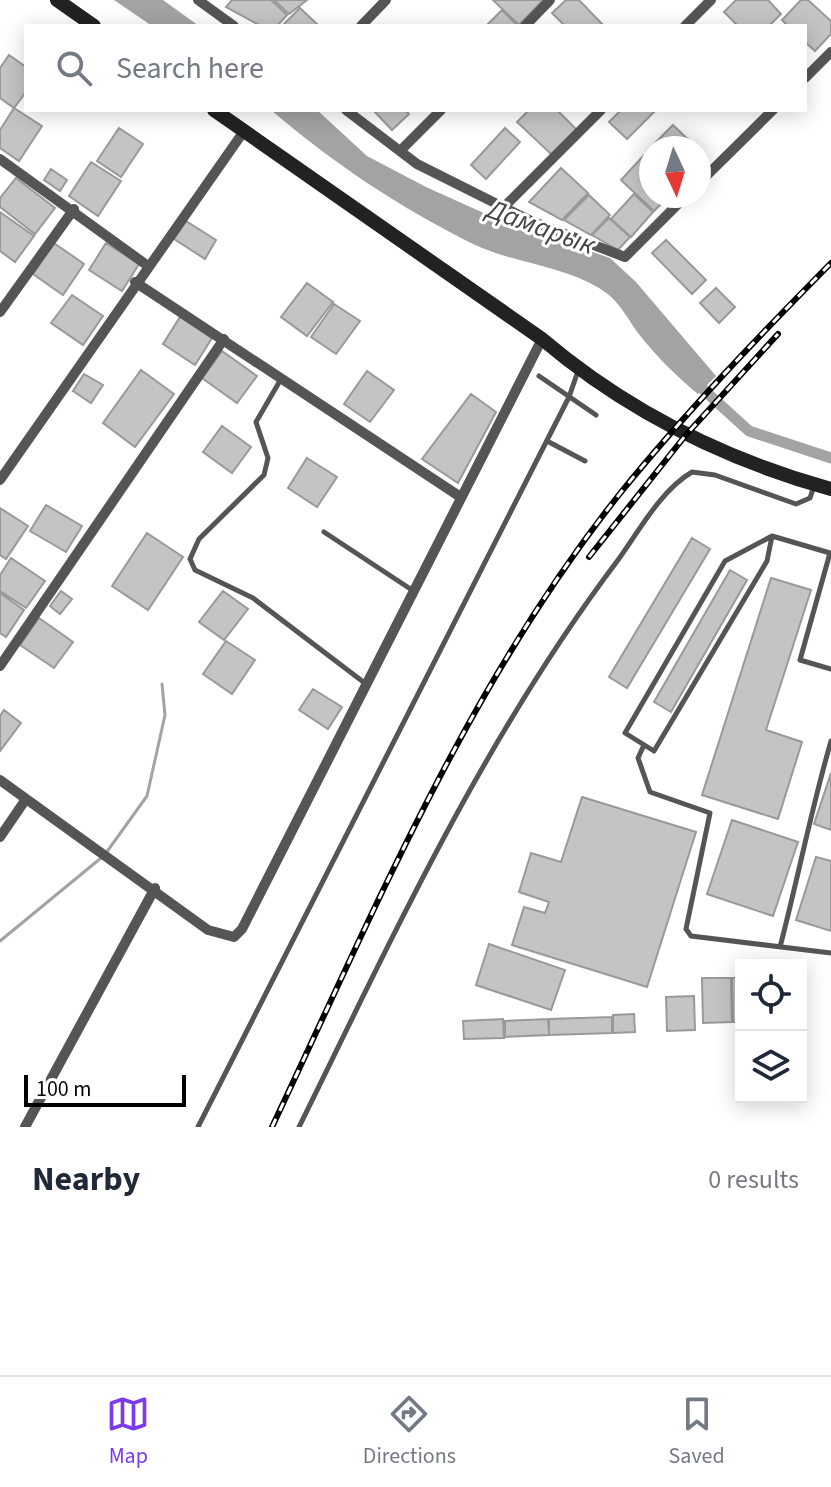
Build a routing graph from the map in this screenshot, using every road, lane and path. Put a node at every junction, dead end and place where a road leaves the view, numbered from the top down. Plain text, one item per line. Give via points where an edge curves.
1 (57, 0) edge
2 (386, 0) edge
3 (550, 0) edge
4 (711, 0) edge
5 (207, 2) edge
6 (91, 24) edge
7 (232, 24) edge
8 (363, 24) edge
9 (527, 24) edge
10 (687, 24) edge
11 (831, 52) edge
12 (807, 76) edge
13 (217, 112) edge
14 (349, 112) edge
15 (439, 112) edge
16 (599, 112) edge
17 (771, 112) edge
18 (244, 131) junction
19 (400, 151) junction
20 (0, 159) edge
21 (711, 171) edge
22 (504, 207) junction
23 (674, 208) edge
24 (74, 209) junction
25 (148, 266) junction
26 (135, 282) junction
27 (0, 312) edge
28 (224, 339) junction
29 (542, 339) junction
30 (578, 370) junction
31 (539, 376) dead end
32 (282, 377) junction
33 (569, 397) junction
34 (596, 415) dead end
35 (547, 441) junction
36 (585, 461) dead end
37 (0, 480) edge
38 (814, 485) junction
39 (831, 489) edge
40 (459, 496) junction
41 (324, 532) dead end
42 (772, 536) junction
43 (412, 590) junction
44 (0, 666) edge
45 (831, 669) edge
46 (367, 684) junction
47 (831, 741) edge
48 (644, 745) junction
49 (0, 780) edge
50 (26, 799) junction
51 (0, 837) edge
52 (155, 888) junction
53 (780, 947) junction
54 (831, 953) edge
55 (25, 1127) edge
56 (198, 1127) edge
57 (299, 1127) edge

1 - 6 main road
2 - 8 street
3 - 9 street
4 - 10 street
5 - 7 street
11 - 12 street
13 - 18 main road
14 - 19 street
15 - 19 street
16 - 22 street
17 - 21 street
18 - 25 street
18 - 29 main road
19 - 22 street
20 - 24 street
22 - 23 street via 625,257
24 - 25 street
24 - 27 street
25 - 26 street
26 - 28 street
26 - 37 street
28 - 32 street
28 - 44 street
29 - 30 main road
29 - 40 street
30 - 33 lane
30 - 38 main road via 699,444
31 - 33 lane
32 - 40 street
32 - 46 lane via 256,422 268,458 264,475 199,539 190,559 195,570 253,598
33 - 34 lane
33 - 35 lane
35 - 36 lane
35 - 56 lane
38 - 39 main road
38 - 57 lane via 810,498 796,504 692,472 668,494 524,694 391,934
40 - 43 street
41 - 43 lane
42 - 45 lane via 830,553 800,660
42 - 48 lane via 767,561 654,751
42 - 48 lane via 725,561 625,733
43 - 46 street
46 - 52 street via 234,937 208,930
47 - 53 lane
48 - 53 lane via 638,758 650,792 710,813 686,929 691,936
49 - 50 street
50 - 51 street
50 - 52 street
52 - 55 street
53 - 54 lane

